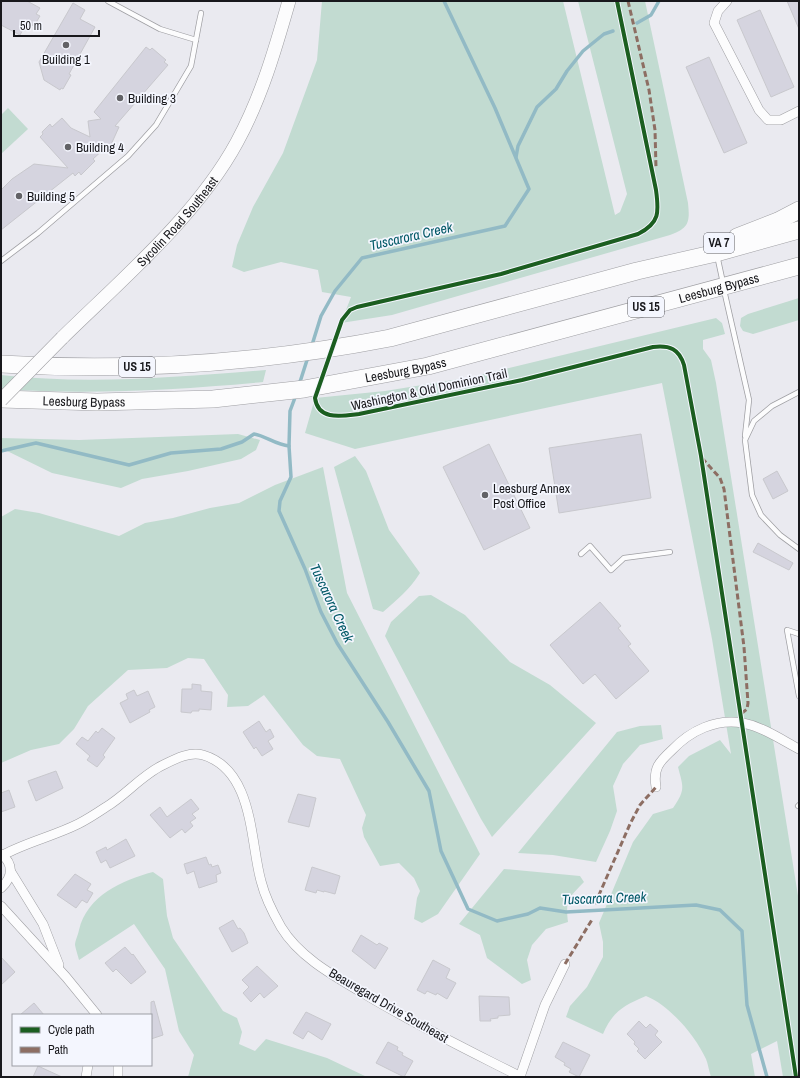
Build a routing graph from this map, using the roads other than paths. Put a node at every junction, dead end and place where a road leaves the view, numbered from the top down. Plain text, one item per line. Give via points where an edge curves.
1 (108, 1) edge
2 (289, 1) edge
3 (727, 1) edge
4 (201, 13) dead end
5 (196, 40) junction
6 (799, 111) edge
7 (799, 210) edge
8 (799, 230) edge
9 (716, 253) junction
10 (1, 261) edge
11 (799, 266) edge
12 (637, 271) junction
13 (723, 285) junction
14 (1, 364) edge
15 (799, 392) edge
16 (1, 399) edge
17 (745, 440) junction
18 (798, 547) edge
19 (670, 552) dead end
20 (581, 554) dead end
21 (799, 634) edge
22 (799, 696) edge
23 (799, 748) edge
24 (656, 787) dead end
25 (2, 854) edge
26 (11, 872) junction
27 (1, 888) edge
28 (1, 906) edge
29 (565, 964) dead end
30 (66, 977) junction
31 (90, 1011) edge
32 (88, 1066) edge
33 (118, 1066) edge
34 (86, 1077) edge
35 (118, 1077) edge
36 (520, 1077) edge

1 - 5 lane via 160,29
2 - 16 main road, Sycolin Road Southeast, bridge via 264,84 237,143 216,175 152,249
3 - 6 street via 718,10 714,23 759,110 768,120 781,120
4 - 5 lane
5 - 10 lane via 191,66 156,125 128,156
7 - 12 highway, VA 7 via 744,235
8 - 9 highway, US 15
9 - 12 highway, US 15
9 - 13 lane
11 - 13 highway, Leesburg Bypass / US 15
12 - 14 highway, US 15 via 390,338 272,357 145,366 63,368
13 - 16 highway, Leesburg Bypass / US 15 via 428,366 342,383 213,399 97,402
13 - 17 lane via 749,400
15 - 17 lane via 772,406 754,421
17 - 18 lane via 752,495 761,514 780,535
19 - 20 lane via 624,558 611,570 590,546
21 - 22 lane via 788,630
23 - 24 street via 743,723 712,725 699,729 670,751 657,766 654,778
25 - 26 street via 10,865
25 - 36 street, Beauregard Drive Southeast via 78,824 109,805 160,766 186,755 202,755 216,761 225,768 239,788 249,814 260,881 282,929 296,945 338,978
26 - 27 street via 7,883
26 - 30 street via 43,924
28 - 30 street
29 - 36 street via 545,1004
30 - 31 street
32 - 34 street
33 - 35 street

